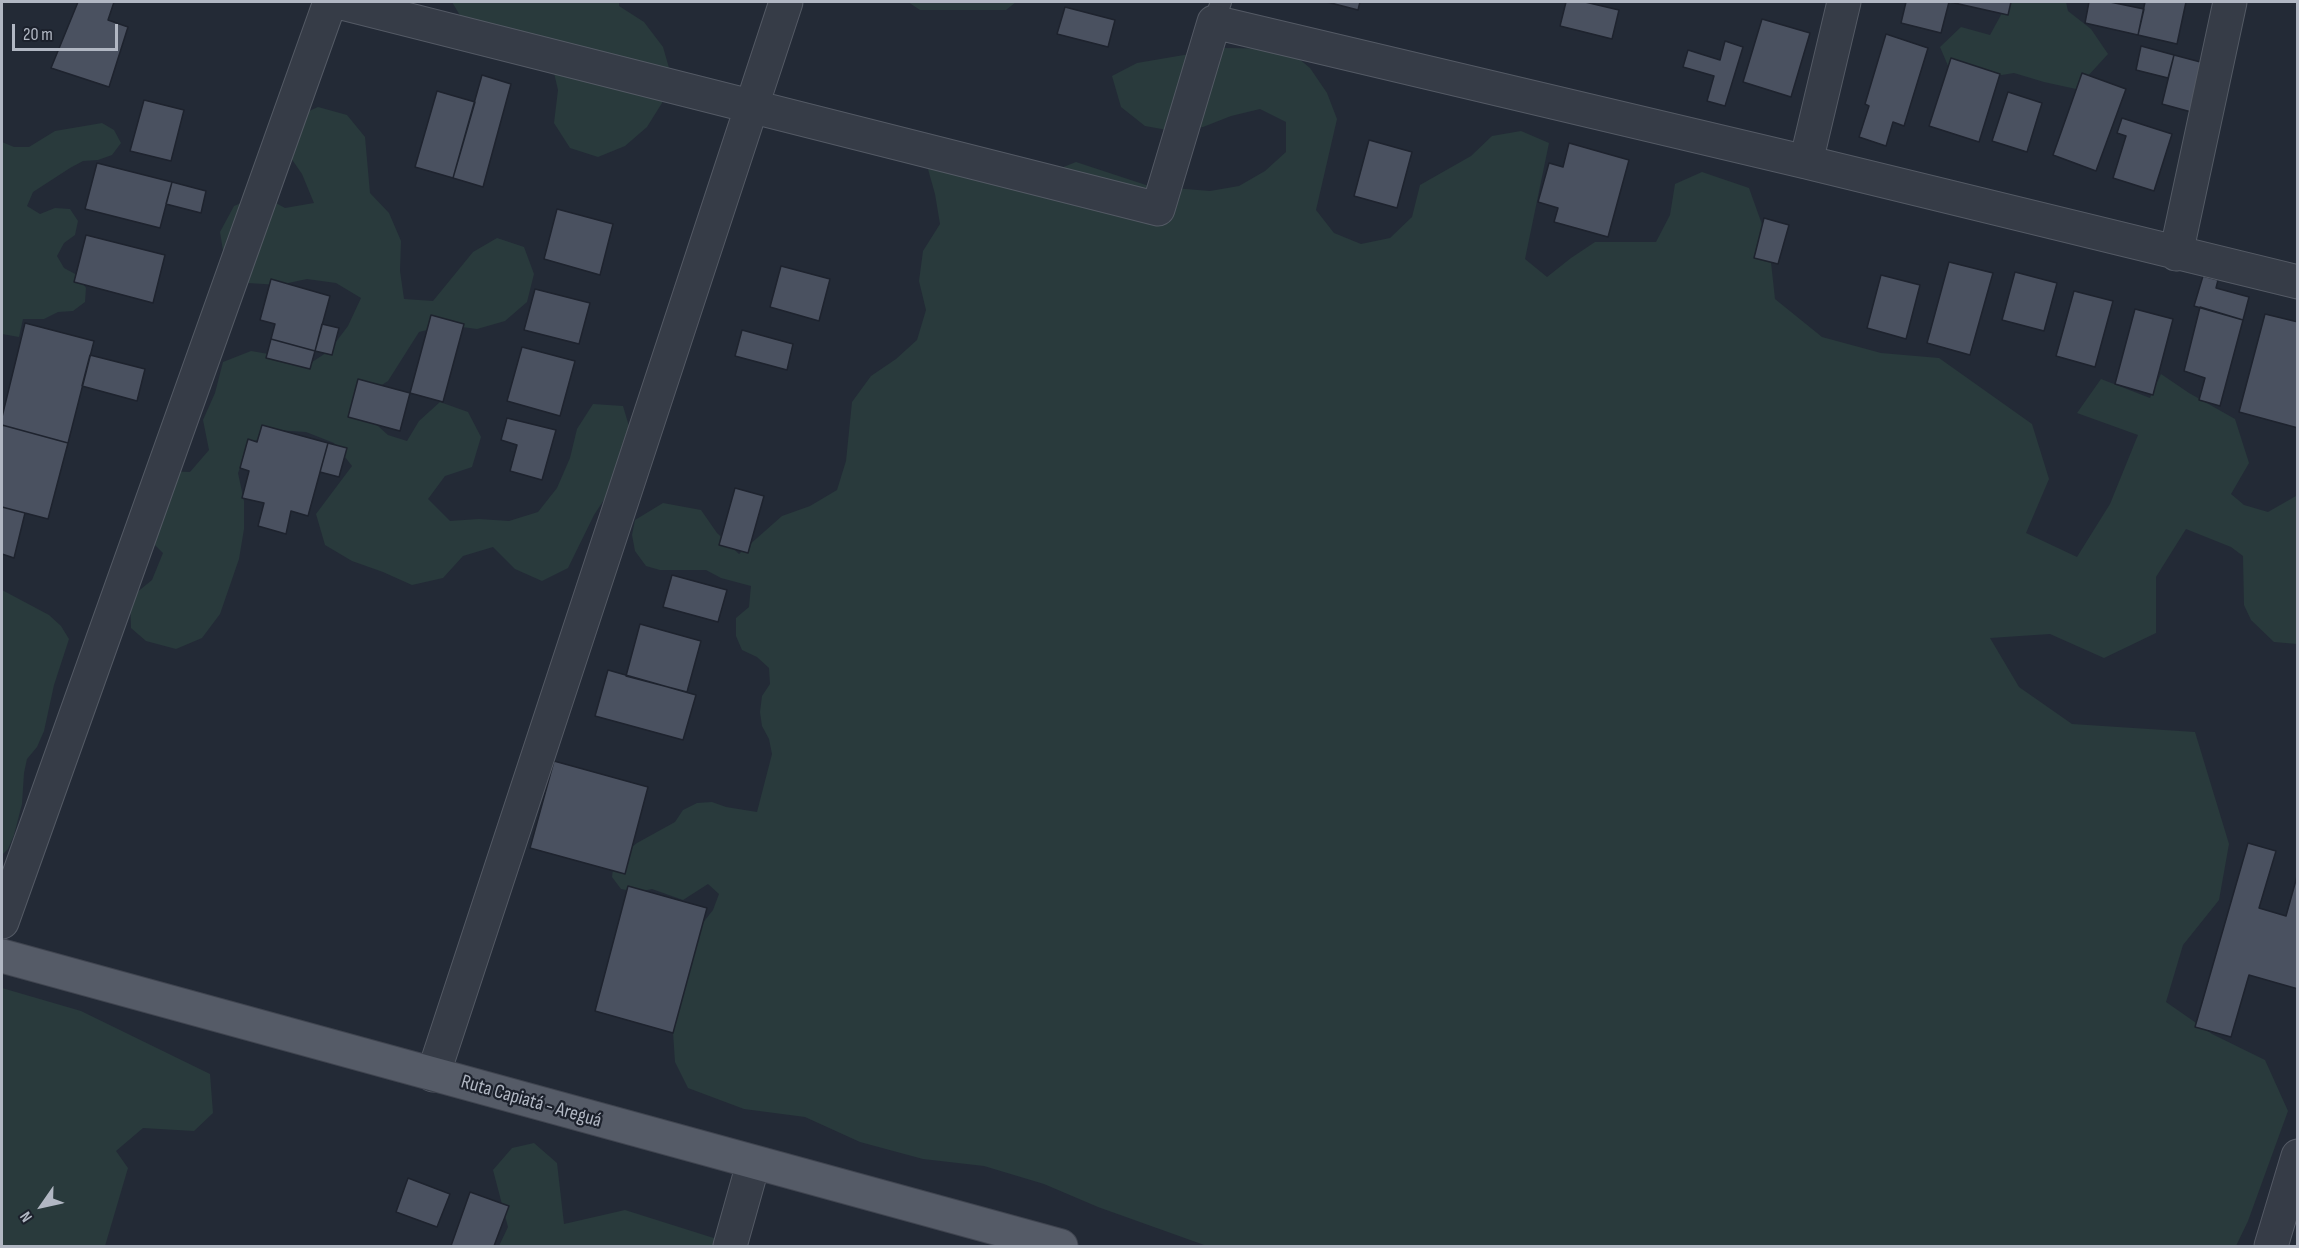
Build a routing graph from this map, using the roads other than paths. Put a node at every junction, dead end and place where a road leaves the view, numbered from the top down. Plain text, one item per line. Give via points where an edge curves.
1 (330, 2) edge
2 (338, 2) edge
3 (786, 2) edge
4 (1844, 2) edge
5 (2230, 2) edge
6 (1218, 12) edge
7 (751, 107) junction
8 (1806, 162) junction
9 (2176, 254) junction
10 (2298, 282) edge
11 (2, 922) edge
12 (2, 956) edge
13 (433, 1075) junction
14 (2298, 1156) edge
15 (753, 1164) junction
16 (730, 1246) edge
17 (1061, 1246) edge
18 (2271, 1246) edge

1 - 11 street
2 - 7 street
3 - 7 street
4 - 8 street
5 - 9 street
6 - 7 street via 1158,209
6 - 8 street
7 - 13 street
8 - 9 street
9 - 10 street
12 - 13 main road, Ruta Capiatá - Areguá
13 - 15 main road, Ruta Capiatá - Areguá
14 - 18 street
15 - 16 street
15 - 17 main road, Ruta Capiatá - Areguá

